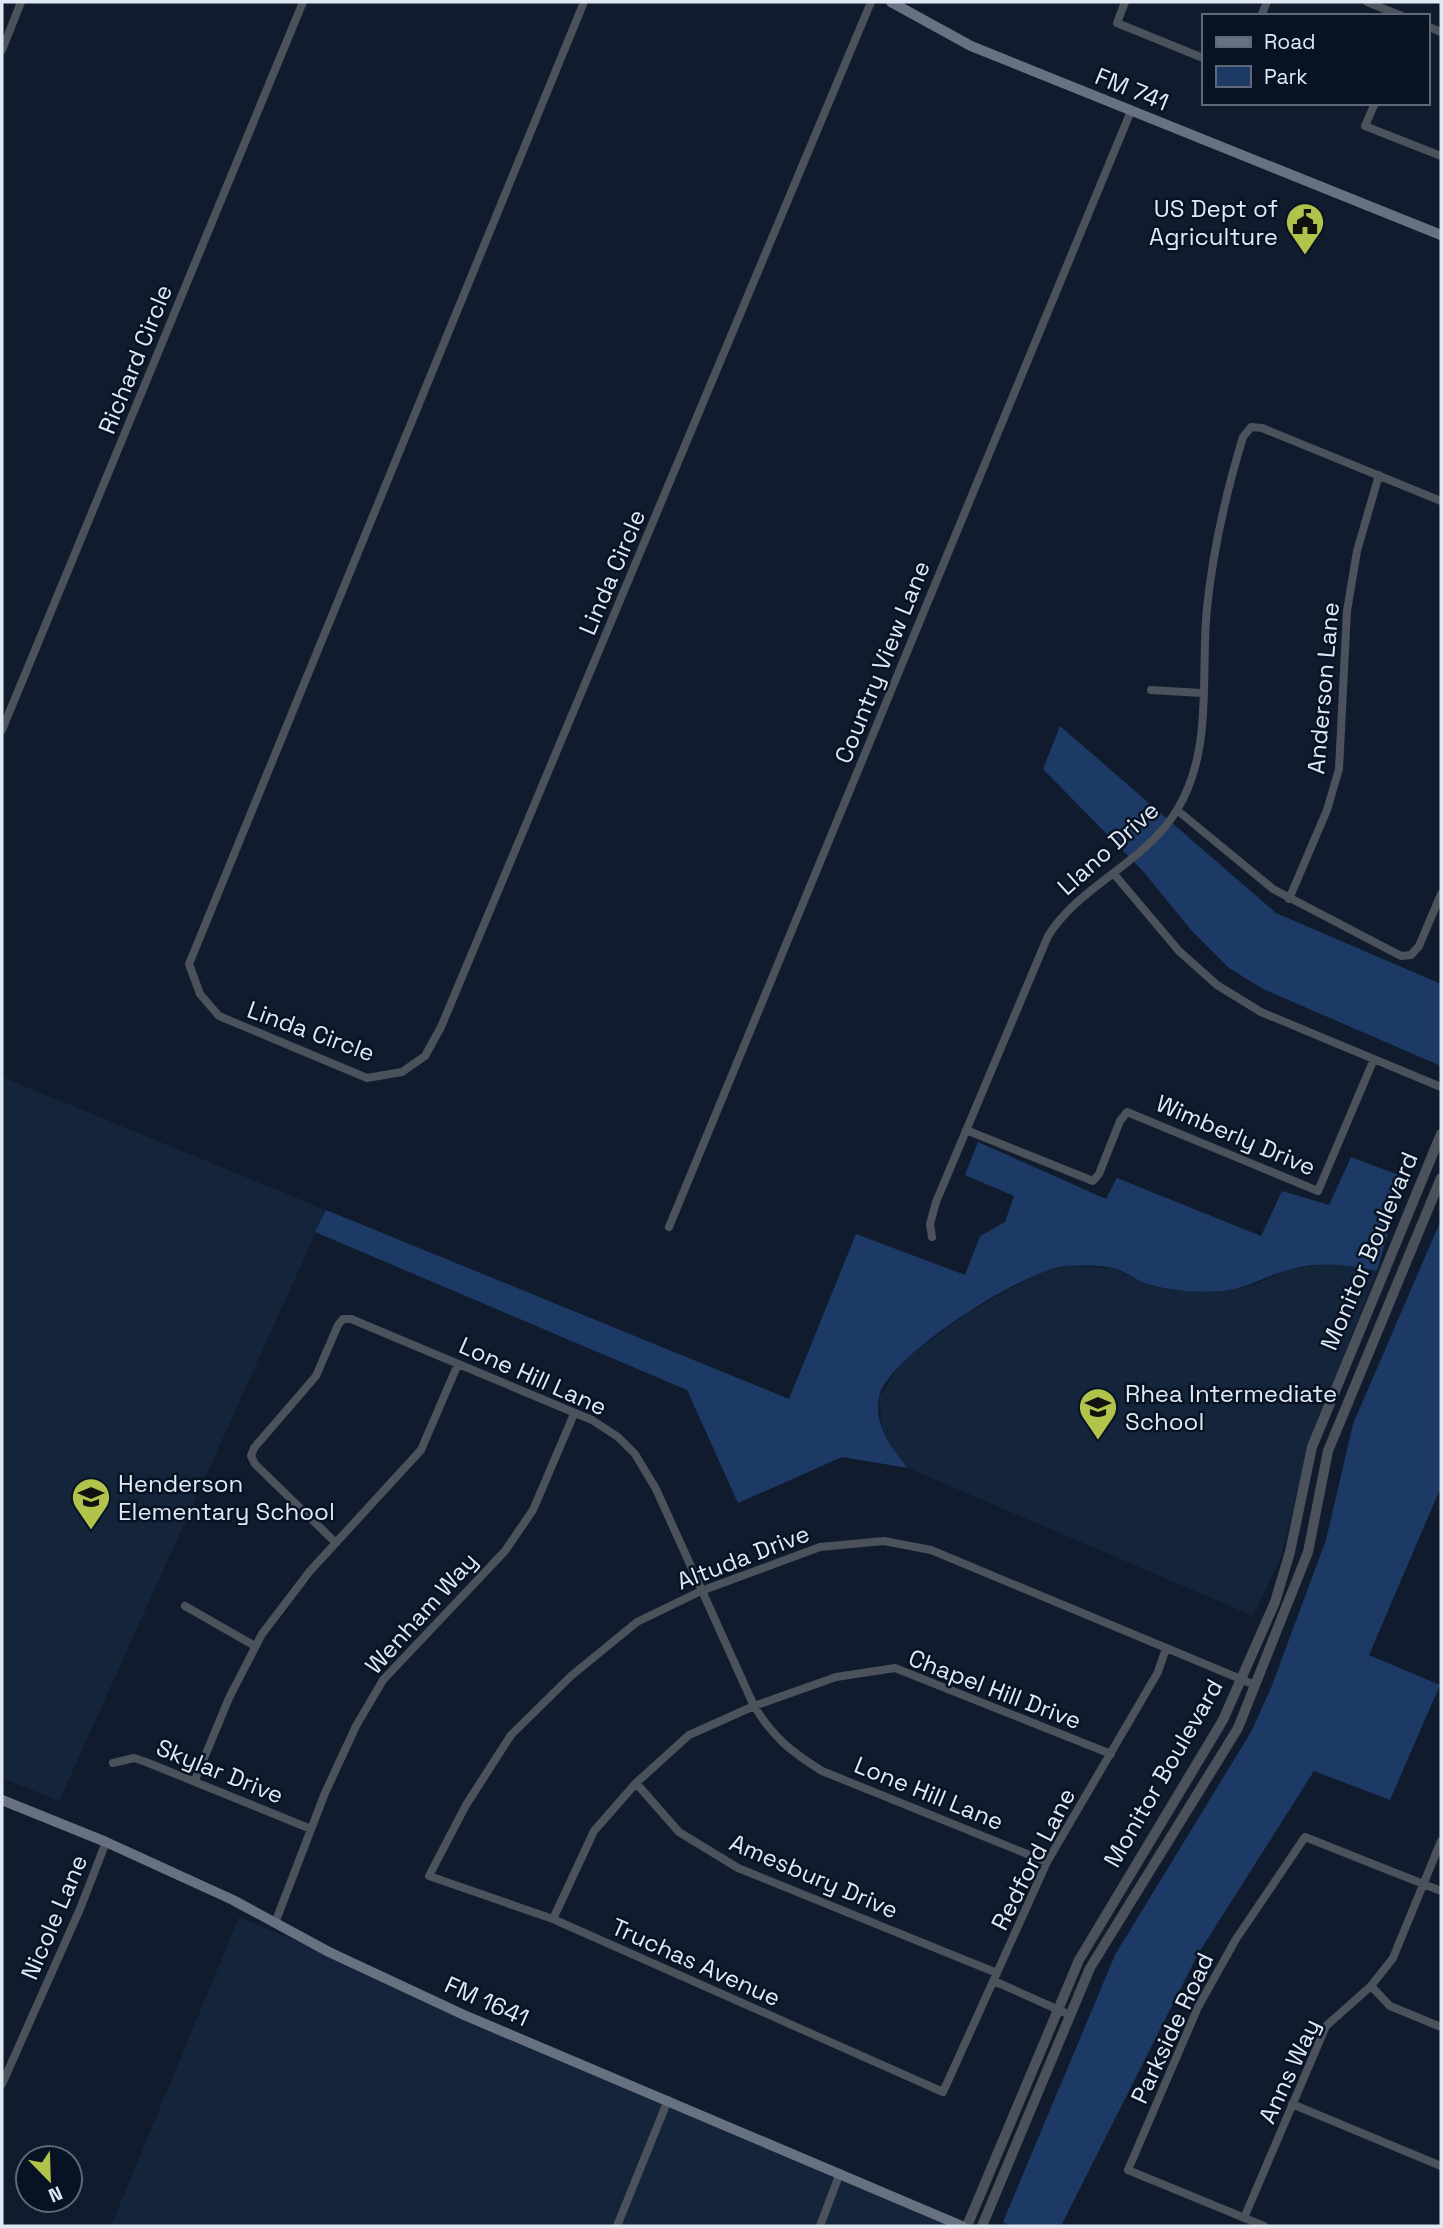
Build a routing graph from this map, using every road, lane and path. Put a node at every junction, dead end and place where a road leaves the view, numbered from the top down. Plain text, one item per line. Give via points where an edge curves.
1 (22, 2) edge
2 (303, 2) edge
3 (584, 2) edge
4 (871, 2) edge
5 (891, 2) edge
6 (1125, 2) edge
7 (1367, 2) edge
8 (1397, 14) edge
9 (2, 50) edge
10 (1202, 58) edge
11 (1374, 105) edge
12 (1130, 111) junction
13 (1441, 156) edge
14 (1441, 235) edge
15 (1379, 475) junction
16 (1441, 501) edge
17 (1151, 690) dead end
18 (1202, 693) junction
19 (2, 730) edge
20 (1177, 810) junction
21 (1114, 874) junction
22 (1441, 894) edge
23 (1289, 899) junction
24 (1374, 1059) junction
25 (1441, 1087) edge
26 (966, 1130) junction
27 (1441, 1134) edge
28 (1441, 1178) edge
29 (669, 1227) dead end
30 (932, 1237) dead end
31 (458, 1364) junction
32 (574, 1414) junction
33 (336, 1543) junction
34 (701, 1591) junction
35 (186, 1606) dead end
36 (256, 1646) junction
37 (1166, 1648) junction
38 (1241, 1679) junction
39 (1255, 1685) junction
40 (754, 1706) junction
41 (1111, 1754) junction
42 (113, 1763) dead end
43 (195, 1780) junction
44 (636, 1783) junction
45 (2, 1800) edge
46 (311, 1829) junction
47 (1441, 1840) edge
48 (106, 1842) junction
49 (1047, 1862) junction
50 (429, 1876) joint
51 (1423, 1883) junction
52 (1441, 1891) edge
53 (552, 1919) junction
54 (275, 1923) junction
55 (995, 1977) junction
56 (1371, 1986) junction
57 (1058, 2009) junction
58 (1070, 2015) junction
59 (1441, 2027) edge
60 (2, 2084) edge
61 (943, 2092) joint
62 (668, 2100) junction
63 (1292, 2104) junction
64 (1441, 2166) edge
65 (839, 2174) junction
66 (1244, 2218) junction
67 (617, 2226) edge
68 (820, 2226) edge
69 (962, 2226) edge
70 (968, 2226) edge
71 (982, 2226) edge
72 (1264, 2226) edge

1 - 9 street
2 - 19 street, Richard Circle
3 - 4 street, Linda Circle via 189,964 200,994 219,1016 367,1078 402,1072 425,1056 441,1027
5 - 12 main road, FM 741 / FM 741 via 971,46
6 - 10 street via 1117,23
7 - 8 street
11 - 13 street via 1365,126
12 - 14 main road, FM 741 / FM 741
12 - 29 street, Country View Lane
15 - 16 street
15 - 18 street, Llano Drive via 1251,427 1243,437 1222,511 1207,606
15 - 23 street, Anderson Lane via 1357,551 1347,611 1339,769 1327,810
17 - 18 street
18 - 20 street, Llano Drive via 1203,738
20 - 21 street, Llano Drive
20 - 23 street
21 - 24 street via 1179,951 1217,985 1261,1012
21 - 26 street, Llano Drive via 1059,918 1048,936
22 - 23 street via 1419,946 1411,955 1402,956
24 - 25 street
24 - 26 street, Wimberly Drive via 1318,1191 1128,1112 1093,1181
26 - 30 street, Llano Drive via 936,1202
27 - 38 street, Monitor Boulevard via 1312,1447 1279,1590
28 - 39 street, Monitor Boulevard via 1328,1451 1308,1552
31 - 32 street, Lone Hill Lane
31 - 33 street via 421,1450
31 - 33 street, Lone Hill Lane via 343,1319 316,1376 254,1447 251,1456 255,1464
32 - 34 street, Lone Hill Lane via 593,1420 635,1454 656,1489
32 - 46 street, Wenham Way via 533,1510 505,1551 383,1680 356,1726
33 - 36 street
34 - 37 street, Altuda Drive via 820,1547 900,1542 950,1556
34 - 40 street, Lone Hill Lane
34 - 50 street, Altuda Drive via 637,1622 571,1676 511,1735 466,1805
35 - 36 street
36 - 43 street
37 - 38 street, Altuda Drive
37 - 41 street, Redford Lane via 1158,1672
38 - 39 street, Altuda Drive
38 - 57 street, Monitor Boulevard via 1223,1720 1079,1959
39 - 58 street, Monitor Boulevard via 1238,1728 1090,1968
40 - 41 street, Chapel Hill Drive via 836,1677 895,1668
40 - 44 street, Chapel Hill Drive via 689,1735
40 - 49 street, Lone Hill Lane via 788,1750 822,1771
41 - 49 street, Redford Lane
42 - 43 street, Skylar Drive via 134,1758
43 - 46 street, Skylar Drive
44 - 53 street, Chapel Hill Drive via 594,1831
44 - 55 street, Amesbury Drive via 679,1832 738,1868
45 - 48 main road, FM 1641 / FM 1641
46 - 54 street, Wenham Way
47 - 51 street, Anns Way
48 - 54 main road, FM 1641 / FM 1641
48 - 60 street, Nicole Lane
49 - 55 street, Redford Lane
50 - 53 street, Truchas Avenue
51 - 52 street
51 - 56 street, Anns Way via 1393,1958
51 - 66 street, Parkside Road via 1305,1837 1236,1939 1198,2007 1128,2170
53 - 61 street, Truchas Avenue
54 - 62 main road, FM 1641 / FM 1641 via 464,2015
55 - 57 street, Amesbury Drive
55 - 61 street, Redford Lane
56 - 59 street via 1390,2006
56 - 63 street, Anns Way via 1326,2026
57 - 58 street, Amesbury Drive
57 - 70 street, Monitor Boulevard
58 - 71 street, Monitor Boulevard
62 - 65 main road, FM 1641 / FM 1641
62 - 67 street
63 - 64 street
63 - 66 street, Anns Way
65 - 68 street
65 - 69 main road, FM 1641 / FM 1641
66 - 72 street

